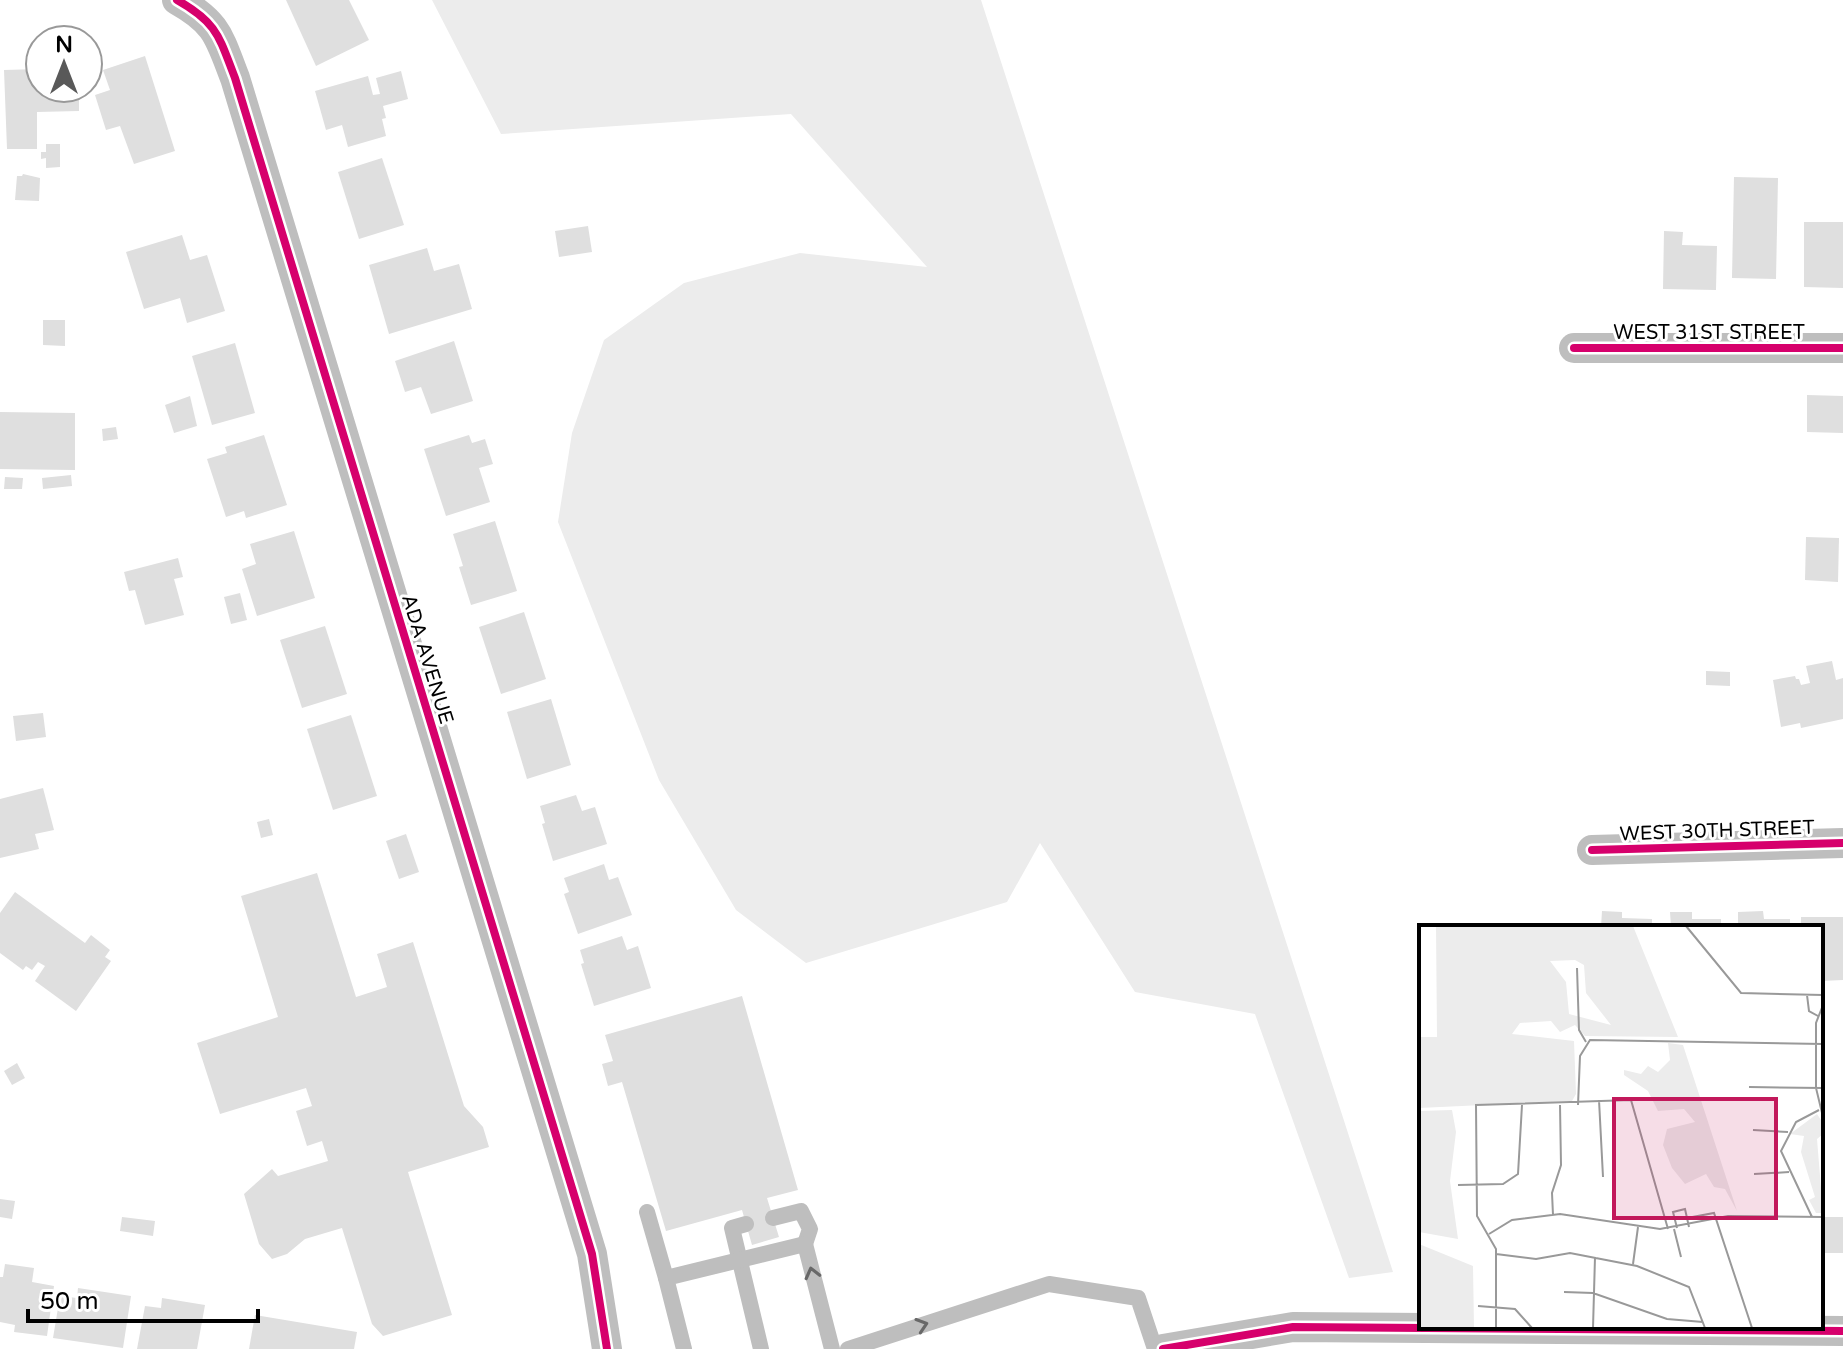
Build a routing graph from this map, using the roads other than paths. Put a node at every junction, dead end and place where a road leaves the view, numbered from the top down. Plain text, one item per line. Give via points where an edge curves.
1 (177, 0) edge
2 (1574, 348) dead end
3 (1843, 348) edge
4 (1843, 843) edge
5 (1592, 850) dead end
6 (647, 1212) dead end
7 (773, 1218) dead end
8 (746, 1224) dead end
9 (805, 1244) junction
10 (742, 1261) junction
11 (666, 1278) junction
12 (1419, 1328) edge
13 (1568, 1329) edge
14 (1843, 1331) edge
15 (607, 1349) edge
16 (684, 1349) edge
17 (761, 1349) edge
18 (832, 1349) edge
19 (848, 1349) edge
20 (1155, 1349) edge
21 (1163, 1349) edge

1 - 15 street, ADA AVENUE via 216,29 235,78 592,1254
2 - 3 street, WEST 31ST STREET
4 - 5 street, WEST 30TH STREET
6 - 11 lane
7 - 9 lane via 801,1211 810,1229
8 - 10 lane via 732,1228
9 - 10 lane
18 -> 9 lane
10 - 11 lane
10 - 17 lane
11 - 16 lane
12 - 21 street via 1293,1327
13 - 14 street
19 -> 20 lane via 1049,1284 1138,1298

